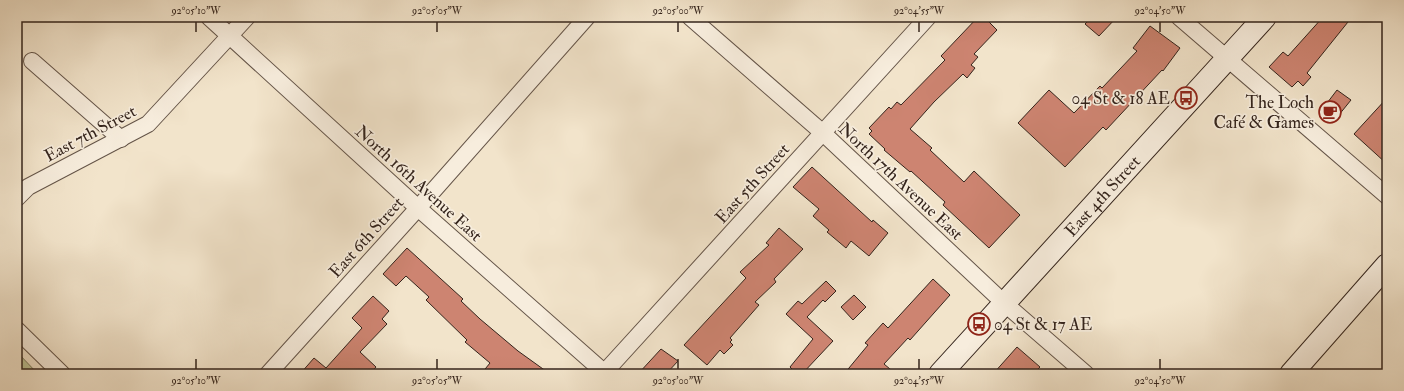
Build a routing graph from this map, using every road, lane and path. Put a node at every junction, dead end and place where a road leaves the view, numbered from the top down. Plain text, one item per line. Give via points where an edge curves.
1 (209, 17) edge
2 (247, 17) edge
3 (587, 17) edge
4 (690, 17) edge
5 (928, 17) edge
6 (1179, 17) edge
7 (1265, 17) edge
8 (230, 36) junction
9 (1227, 59) junction
10 (32, 60) dead end
11 (823, 133) junction
12 (121, 139) junction
13 (21, 191) edge
14 (1387, 196) edge
15 (418, 208) junction
16 (1387, 265) edge
17 (1004, 303) junction
18 (17, 330) edge
19 (62, 374) edge
20 (268, 374) edge
21 (605, 374) edge
22 (940, 374) edge
23 (1086, 374) edge
24 (1291, 374) edge

1 - 8 street, North 16th Avenue East
2 - 8 street, East 7th Street
3 - 15 street, East 6th Street
4 - 11 street, North 17th Avenue East
5 - 11 street, East 5th Street
6 - 9 street
7 - 9 main road, East 4th Street
8 - 12 street, East 7th Street via 148,124
8 - 15 street, North 16th Avenue East
9 - 14 street
9 - 17 main road, East 4th Street
10 - 12 street
11 - 17 street, North 17th Avenue East
11 - 21 street, East 5th Street
12 - 13 street, East 7th Street
15 - 20 street, East 6th Street
15 - 21 street, North 16th Avenue East
16 - 24 main road
17 - 22 main road, East 4th Street
17 - 23 street, North 17th Avenue East
18 - 19 street

